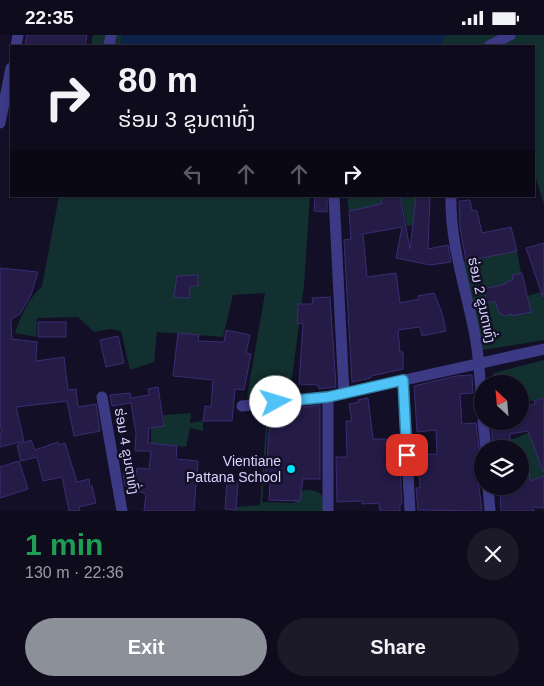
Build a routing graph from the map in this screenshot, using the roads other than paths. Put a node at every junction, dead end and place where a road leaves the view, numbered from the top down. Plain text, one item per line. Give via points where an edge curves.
1 (510, 35) edge
2 (491, 45) edge
3 (10, 73) edge
4 (0, 123) edge
5 (334, 197) edge
6 (451, 197) edge
7 (544, 349) edge
8 (479, 364) junction
9 (480, 375) edge
10 (403, 380) junction
11 (344, 394) junction
12 (102, 397) dead end
13 (328, 397) junction
14 (242, 406) dead end
15 (489, 495) edge
16 (122, 511) edge
17 (328, 511) edge
18 (410, 511) edge
19 (490, 511) edge

1 - 2 street
3 - 4 street
5 - 11 street
6 - 8 street, ຮ່ອມ 2 ຂູນຕາທົ່ງ via 452,229
7 - 8 street
8 - 9 street, ຮ່ອມ 2 ຂູນຕາທົ່ງ
8 - 10 street
10 - 11 street
10 - 18 street
11 - 13 street
12 - 16 street, ຮ່ອມ 4 ຂູນຕາທົ່ງ
13 - 14 street
13 - 17 street
15 - 19 street

